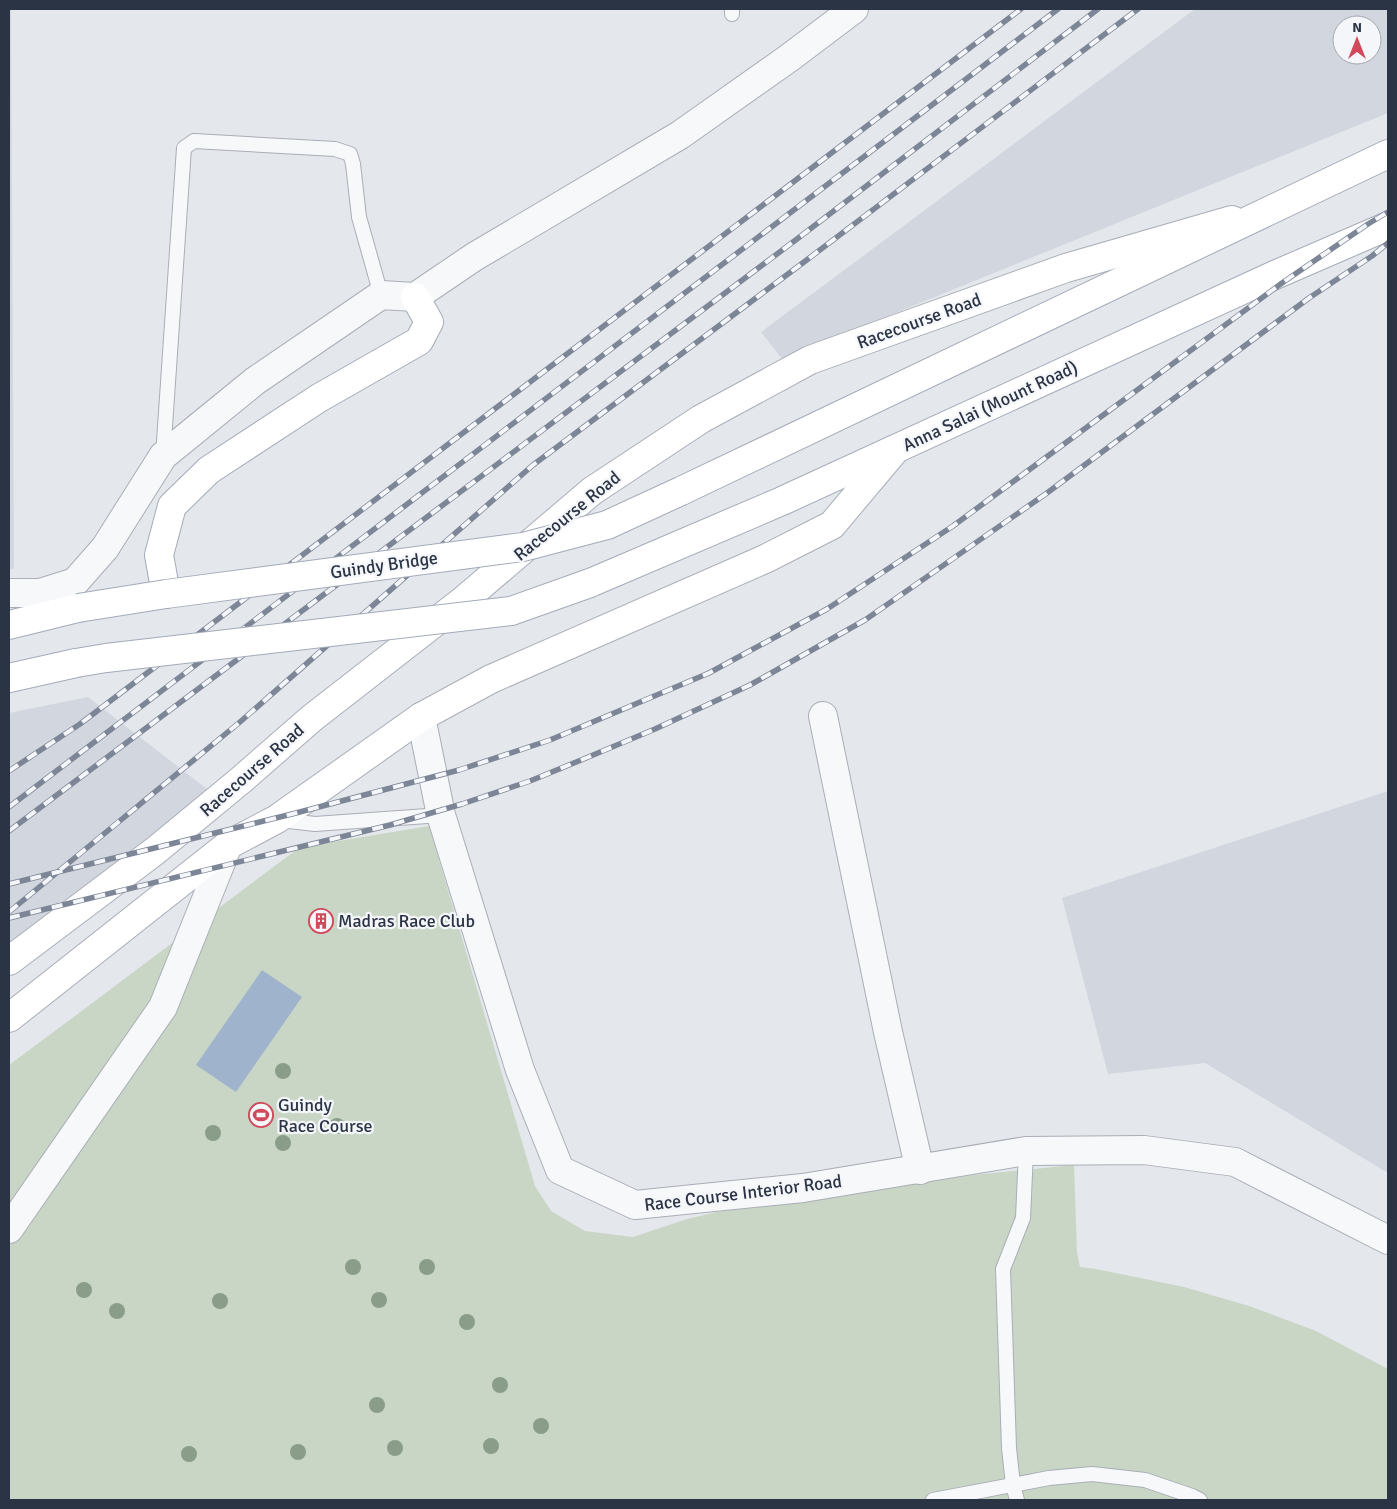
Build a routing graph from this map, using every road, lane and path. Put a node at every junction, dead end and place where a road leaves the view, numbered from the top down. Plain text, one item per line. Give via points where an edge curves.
1 (854, 9) edge
2 (1388, 154) edge
3 (1271, 209) junction
4 (1388, 226) edge
5 (382, 296) junction
6 (415, 296) junction
7 (895, 450) junction
8 (163, 456) junction
9 (9, 593) edge
10 (166, 594) junction
11 (9, 625) edge
12 (9, 678) edge
13 (823, 716) dead end
14 (421, 717) junction
15 (441, 815) junction
16 (276, 820) junction
17 (228, 845) junction
18 (9, 962) edge
19 (9, 1018) edge
20 (1026, 1152) junction
21 (920, 1170) junction
22 (9, 1229) edge
23 (1388, 1240) edge
24 (1012, 1484) junction
25 (981, 1495) edge
26 (933, 1500) edge
27 (1017, 1500) edge
28 (1200, 1500) edge

1 - 6 street via 680,135 474,257
2 - 3 main road
3 - 10 main road, Guindy Bridge, bridge via 607,525 523,547
3 - 18 main road, Racecourse Road via 1066,268 810,360 701,419 592,491 465,599 312,718 155,852
4 - 7 main road, Anna Salai (Mount Road)
5 - 6 street
5 - 8 street via 255,381
5 - 8 lane via 359,217 350,154 335,149 194,141 184,148
6 - 10 main road via 429,322 418,341 319,398 209,470 172,506 159,555
7 - 12 main road, Anna Salai (Mount Road), bridge via 590,583 511,611 106,658
7 - 14 main road via 832,525 765,559 490,679
8 - 9 street via 105,548 75,582 40,593
10 - 11 main road, Guindy Bridge, bridge via 78,608
13 - 21 street
14 - 15 street, Race Course Interior Road
14 - 16 main road
15 - 16 lane via 315,824
15 - 21 street, Race Course Interior Road via 520,1070 560,1170 635,1206 803,1188
16 - 17 main road
17 - 19 main road
17 - 22 street via 163,1007
20 - 21 street, Race Course Interior Road
20 - 23 street, Race Course Interior Road via 1144,1150 1235,1162
20 - 24 lane via 1023,1218 1003,1269
24 - 25 lane
24 - 27 lane
24 - 28 lane via 1092,1474 1145,1480
25 - 26 lane

